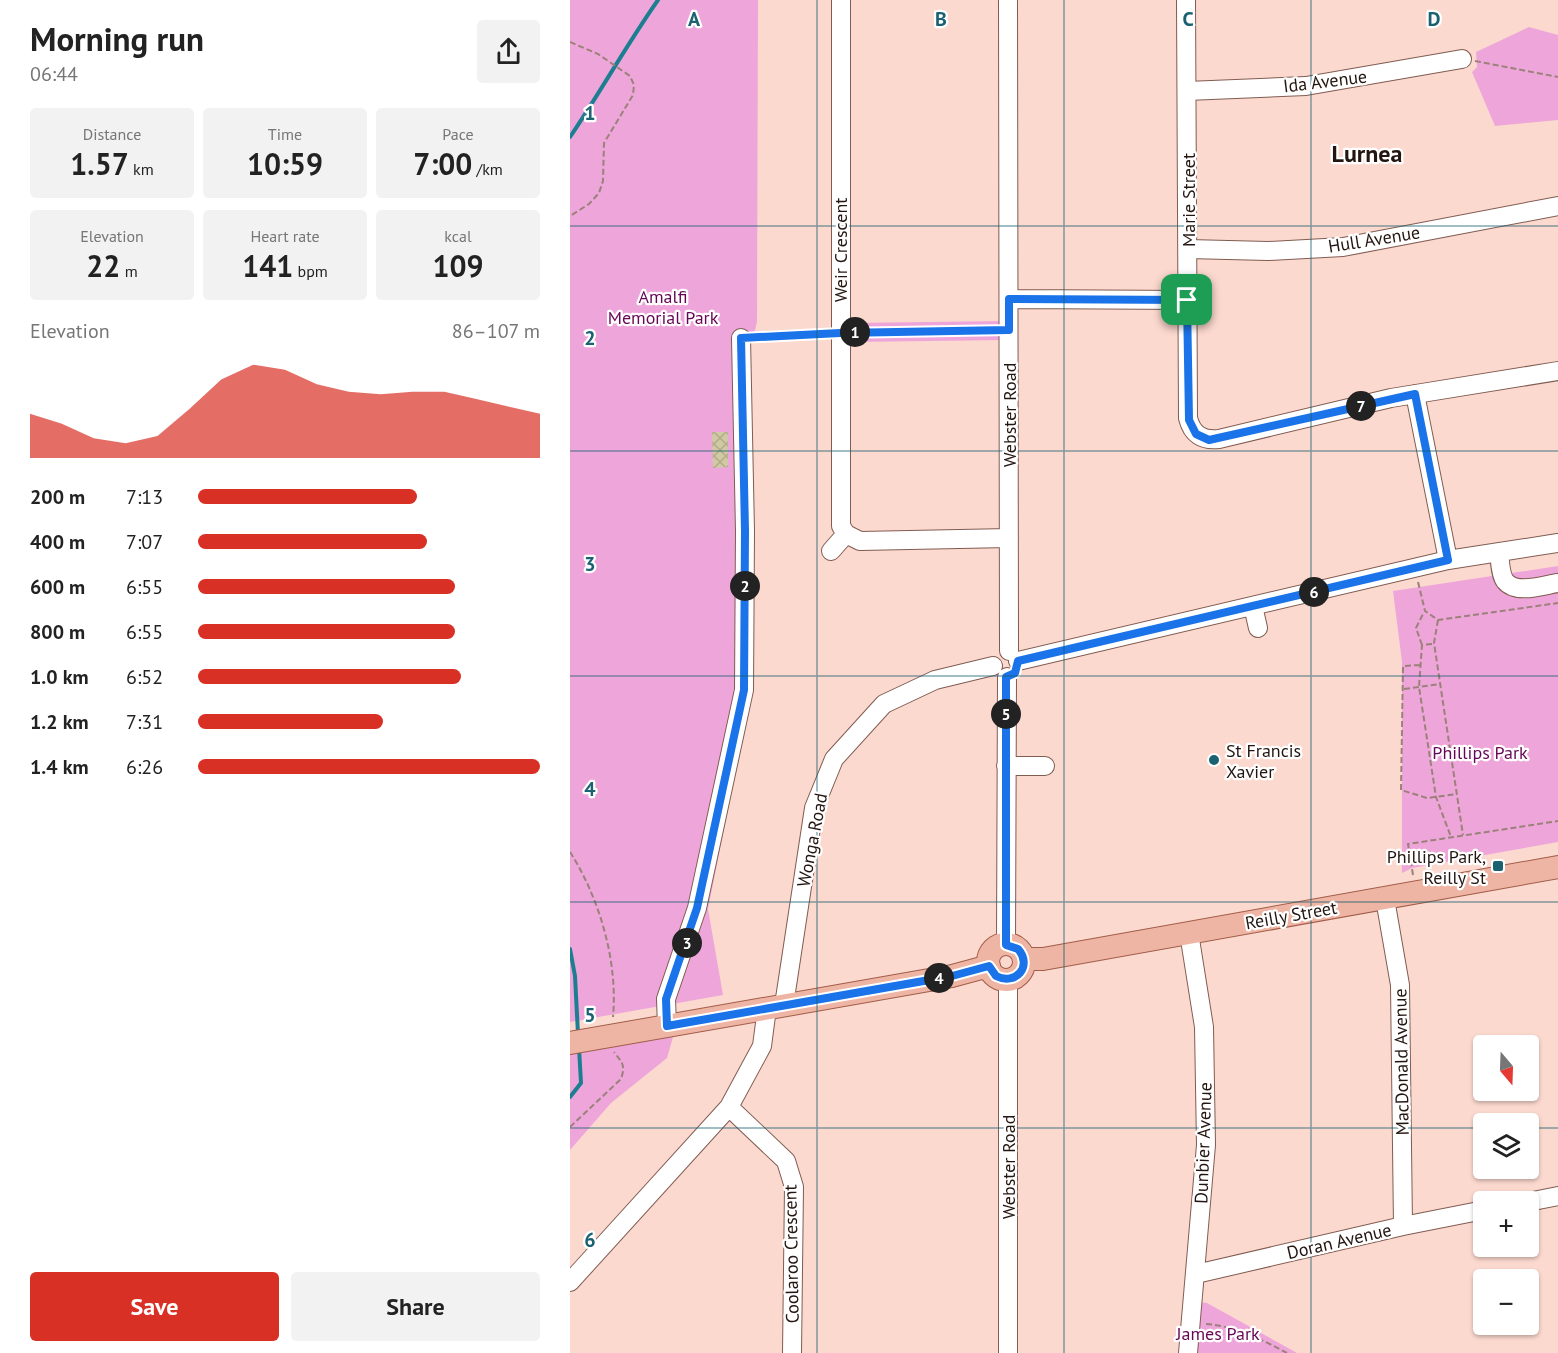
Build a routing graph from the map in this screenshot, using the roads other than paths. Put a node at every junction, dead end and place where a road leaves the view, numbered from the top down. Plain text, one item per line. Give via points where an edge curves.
1 (841, 0) edge
2 (1008, 0) edge
3 (1186, 0) edge
4 (1462, 59) road end
5 (1187, 91) junction
6 (1558, 206) edge
7 (1188, 249) junction
8 (1009, 299) junction
9 (1187, 300) junction
10 (741, 338) road end
11 (1558, 371) edge
12 (1415, 394) junction
13 (846, 534) junction
14 (1008, 538) junction
15 (1558, 543) edge
16 (831, 552) dead end
17 (1499, 552) junction
18 (1448, 560) junction
19 (1558, 583) edge
20 (1253, 606) junction
21 (1258, 628) dead end
22 (1014, 656) junction
23 (1000, 671) junction
24 (1006, 766) junction
25 (1045, 766) dead end
26 (1558, 867) edge
27 (1385, 898) junction
28 (1189, 933) junction
29 (1006, 945) junction
30 (1024, 959) junction
31 (989, 966) junction
32 (1008, 980) junction
33 (776, 1006) junction
34 (667, 1026) junction
35 (570, 1043) edge
36 (729, 1107) junction
37 (1558, 1196) edge
38 (1539, 1200) edge
39 (1473, 1212) edge
40 (1403, 1226) junction
41 (1196, 1274) junction
42 (570, 1282) edge
43 (792, 1353) edge
44 (1008, 1353) edge
45 (1188, 1353) edge

1 - 13 street, Weir Crescent via 839,515
2 - 8 street, Webster Road
3 - 5 street, Marie Street
4 - 5 street, Ida Avenue via 1306,87
5 - 7 street, Marie Street
6 - 7 street, Hull Avenue via 1343,247 1268,251
7 - 9 street, Marie Street
8 - 9 street
8 - 14 street, Webster Road
9 - 12 street, Marie Street via 1188,418 1196,434 1209,440
10 - 34 street via 744,690 697,908 666,999
11 - 12 street
12 - 18 street
13 - 14 street via 867,542
13 - 16 street
14 - 22 street, Webster Road
15 - 17 street
17 - 18 street
17 - 19 street via 1504,578 1513,586
18 - 20 street
20 - 21 street
20 - 22 street
22 - 23 street via 997,654
23 - 24 street
23 - 33 street, Wonga Road via 935,680 884,704 834,759 814,808
24 - 25 street
24 - 29 street
26 - 27 main road, Reilly Street
27 - 28 main road, Reilly Street
27 - 40 street, MacDonald Avenue via 1400,985
28 - 30 main road, Reilly Street
28 - 41 street, Dunbier Avenue via 1204,1027 1206,1135
29 - 30 main road via 1018,949
29 - 31 main road via 995,949
30 - 32 main road via 1018,975
31 - 32 main road via 996,976
31 - 33 main road
32 - 44 street, Webster Road
33 - 34 main road
33 - 36 street, Wonga Road via 762,1046
34 - 35 main road
36 - 42 street, Wonga Road
36 - 43 street, Coolaroo Crescent via 786,1161 794,1186
37 - 38 street
39 - 40 street, Doran Avenue
40 - 41 street, Doran Avenue
41 - 45 street, Dunbier Avenue

